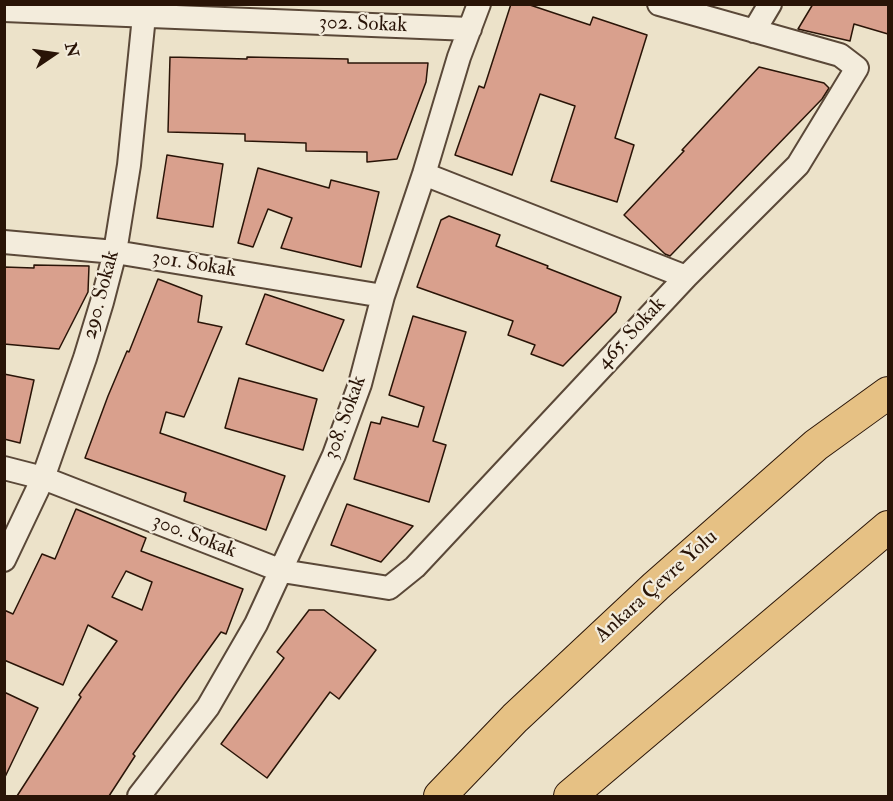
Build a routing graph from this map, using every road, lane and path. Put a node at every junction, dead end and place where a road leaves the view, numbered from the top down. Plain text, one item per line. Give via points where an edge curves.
1 (479, 4) edge
2 (660, 4) edge
3 (770, 4) edge
4 (4, 10) edge
5 (144, 16) junction
6 (470, 29) junction
7 (754, 31) junction
8 (424, 174) junction
9 (4, 242) edge
10 (114, 252) junction
11 (686, 277) junction
12 (382, 296) junction
13 (888, 393) edge
14 (4, 468) edge
15 (43, 478) junction
16 (888, 527) edge
17 (4, 560) edge
18 (282, 571) junction
19 (389, 588) joint
20 (139, 796) edge
21 (440, 796) edge
22 (570, 796) edge

1 - 6 street, 308. Sokak
2 - 7 street
3 - 7 street
4 - 5 street, 302. Sokak
5 - 6 street, 302. Sokak
5 - 10 street, 290. Sokak via 129,165
6 - 8 street, 308. Sokak
7 - 11 street, 465. Sokak via 840,55 857,68 798,165
8 - 11 street
8 - 12 street, 308. Sokak
9 - 10 street, 301. Sokak
10 - 12 street, 301. Sokak
10 - 15 street, 290. Sokak via 85,358
11 - 19 street, 465. Sokak via 415,567
12 - 18 street, 308. Sokak via 360,384
13 - 21 highway, Ankara Çevre Yolu via 816,445 656,586 515,718
14 - 15 street, 300. Sokak
15 - 17 street, 290. Sokak
15 - 18 street, 300. Sokak
16 - 22 highway
18 - 19 street, 300. Sokak
18 - 20 street, 308. Sokak via 208,707

